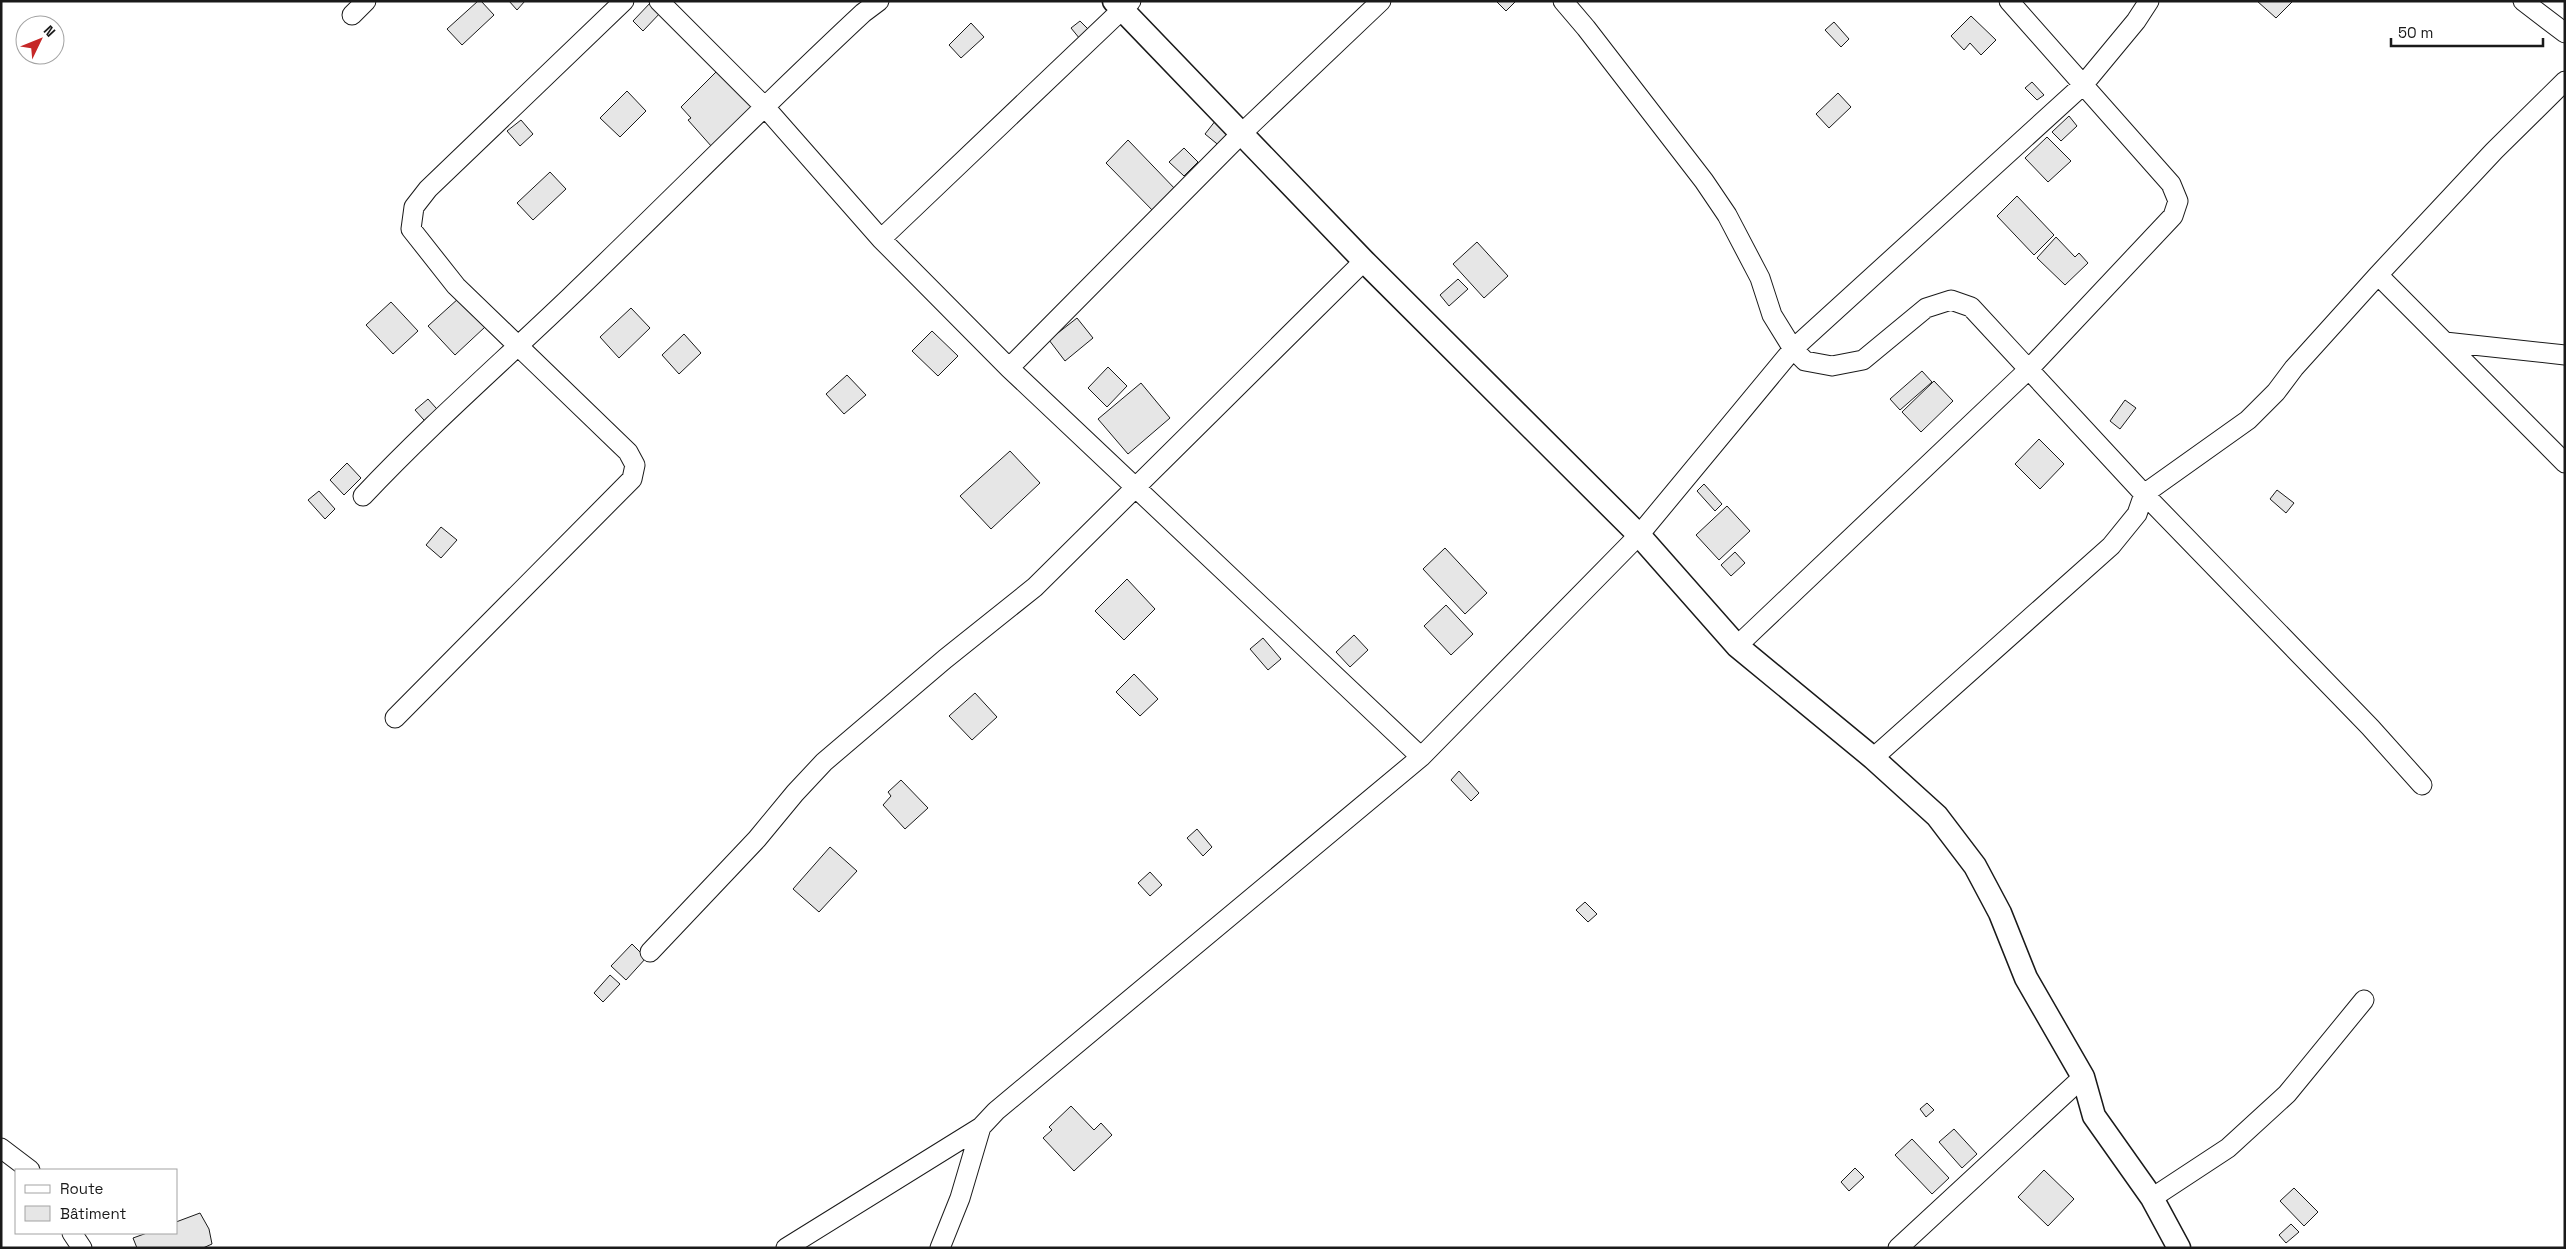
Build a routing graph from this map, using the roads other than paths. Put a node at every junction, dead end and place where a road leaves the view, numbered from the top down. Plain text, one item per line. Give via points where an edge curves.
1 (366, 1) edge
2 (624, 1) edge
3 (659, 1) edge
4 (879, 1) edge
5 (1381, 1) edge
6 (1562, 1) edge
7 (2009, 1) edge
8 (2149, 1) edge
9 (2523, 1) edge
10 (1123, 4) edge
11 (352, 15) dead end
12 (2565, 33) edge
13 (2565, 81) edge
14 (2083, 85) junction
15 (764, 106) junction
16 (1241, 134) junction
17 (881, 239) junction
18 (1364, 261) junction
19 (2378, 275) junction
20 (2445, 342) junction
21 (519, 346) junction
22 (1793, 349) junction
23 (2565, 355) edge
24 (1008, 368) junction
25 (2028, 370) junction
26 (2565, 463) edge
27 (1135, 488) junction
28 (2144, 494) junction
29 (364, 496) dead end
30 (1639, 535) junction
31 (1737, 646) junction
32 (395, 718) dead end
33 (1421, 757) junction
34 (1873, 758) junction
35 (2422, 785) dead end
36 (650, 952) dead end
37 (2364, 1000) dead end
38 (2083, 1077) junction
39 (981, 1127) junction
40 (1, 1148) edge
41 (29, 1169) edge
42 (2152, 1198) junction
43 (73, 1234) edge
44 (82, 1248) edge
45 (786, 1248) edge
46 (940, 1248) edge
47 (1898, 1248) edge
48 (2179, 1248) edge

1 - 11 street
2 - 21 street via 496,122 414,207 411,229 419,240 456,286
3 - 15 street
4 - 15 street via 862,13
5 - 16 street
6 - 22 street via 1727,215 1760,278 1772,315
7 - 14 street
8 - 14 street
9 - 12 street
10 - 16 street
10 - 17 street
13 - 19 street
14 - 22 street
14 - 25 street via 2171,184 2178,201 2173,216
15 - 17 street
15 - 21 street
16 - 18 street
16 - 24 street
17 - 24 street
18 - 27 street
18 - 30 street
19 - 20 street
19 - 28 street via 2248,420
20 - 23 street
20 - 26 street
21 - 29 street via 408,449
21 - 32 street via 628,452 635,465 632,479
22 - 25 street via 1805,361 1832,366 1863,360 1926,308 1951,300 1971,306
22 - 30 street
24 - 27 street
25 - 28 street
25 - 31 street
27 - 33 street
27 - 36 street via 1035,586 824,762 794,793 757,840
28 - 34 street via 2137,514 2111,546
28 - 35 street
30 - 31 street
30 - 33 street
31 - 34 street
33 - 39 street via 996,1111
34 - 38 street via 1937,816 1975,866 2000,913 2026,978
37 - 42 street via 2287,1094 2228,1148
38 - 42 street via 2094,1116
38 - 47 street
39 - 45 street
39 - 46 street via 960,1198
40 - 41 street
42 - 48 street
43 - 44 street

